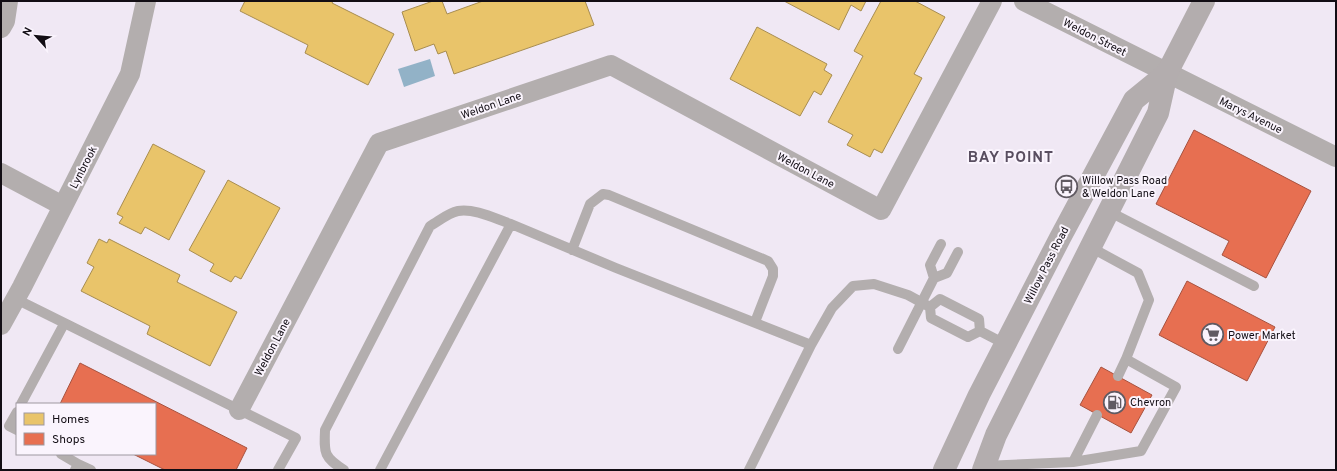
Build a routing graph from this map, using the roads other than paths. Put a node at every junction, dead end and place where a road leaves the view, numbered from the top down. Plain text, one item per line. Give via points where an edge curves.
1 (8, 1) edge
2 (146, 1) edge
3 (992, 1) edge
4 (1024, 1) edge
5 (1204, 1) edge
6 (1, 28) edge
7 (1167, 73) junction
8 (1336, 157) edge
9 (1, 173) edge
10 (63, 206) junction
11 (1108, 212) junction
12 (511, 224) junction
13 (941, 244) dead end
14 (1090, 247) junction
15 (572, 250) junction
16 (958, 252) dead end
17 (934, 278) junction
18 (1254, 286) dead end
19 (16, 299) junction
20 (926, 304) junction
21 (755, 322) junction
22 (64, 324) junction
23 (1, 325) edge
24 (980, 331) junction
25 (1005, 344) junction
26 (811, 345) junction
27 (898, 349) dead end
28 (1126, 359) junction
29 (1118, 376) dead end
30 (22, 403) edge
31 (239, 410) junction
32 (16, 414) edge
33 (1097, 415) dead end
34 (16, 430) edge
35 (62, 455) edge
36 (1073, 462) junction
37 (77, 467) edge
38 (983, 468) edge
39 (91, 470) edge
40 (278, 470) edge
41 (344, 470) edge
42 (380, 470) edge
43 (749, 470) edge
44 (944, 470) edge

1 - 6 street via 5,21
2 - 10 street, Lynbrook via 130,74
3 - 31 street, Weldon Lane via 881,210 611,65 379,143
4 - 7 street, Weldon Street
5 - 7 main road, Willow Pass Road
7 - 8 street, Marys Avenue
7 - 11 main road, Willow Pass Road via 1158,113
7 - 25 main road, Willow Pass Road via 1134,100
9 - 10 street
10 - 19 street, Lynbrook
11 - 14 main road, Willow Pass Road
11 - 18 lane
12 - 15 lane
12 - 41 lane via 471,211 458,211 430,226 325,430 324,448 331,461
12 - 42 lane
13 - 17 lane via 930,265
14 - 28 lane via 1138,273 1149,300
14 - 38 main road, Willow Pass Road via 996,434
15 - 21 lane
15 - 21 lane via 590,204 603,194 610,195 768,261 773,269 773,276
16 - 17 lane via 947,273
17 - 20 lane
19 - 22 lane
19 - 23 street, Lynbrook
20 - 24 lane via 931,318 968,337
20 - 24 lane via 940,299 979,319
20 - 26 lane via 908,294 874,284 853,286 832,308
20 - 27 lane
21 - 26 lane
22 - 30 lane
22 - 31 lane
24 - 25 lane
25 - 44 main road, Willow Pass Road
26 - 43 lane
28 - 29 lane
28 - 36 lane via 1176,387 1141,451
31 - 40 lane via 296,438
32 - 34 lane via 9,426
33 - 36 lane
35 - 37 lane
36 - 38 lane
37 - 39 lane

